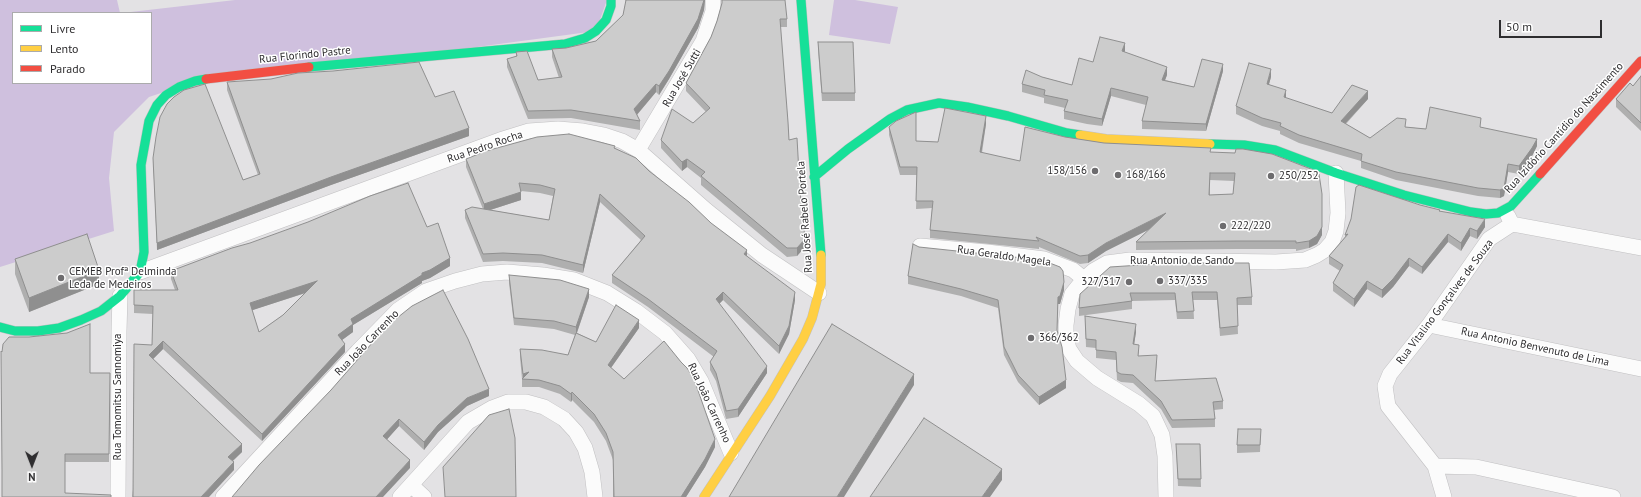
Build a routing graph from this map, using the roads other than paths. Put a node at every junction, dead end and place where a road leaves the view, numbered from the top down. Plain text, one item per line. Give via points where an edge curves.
1 (611, 0) edge
2 (713, 0) edge
3 (801, 0) edge
4 (1641, 61) edge
5 (638, 150) junction
6 (1336, 173) junction
7 (814, 177) junction
8 (1504, 210) junction
9 (1512, 224) junction
10 (920, 246) edge
11 (1641, 248) edge
12 (140, 272) junction
13 (1084, 279) junction
14 (819, 294) junction
15 (120, 296) junction
16 (1429, 325) junction
17 (0, 327) edge
18 (1641, 369) edge
19 (731, 453) junction
20 (1435, 466) junction
21 (412, 485) junction
22 (118, 497) edge
23 (223, 497) edge
24 (400, 497) edge
25 (424, 497) edge
26 (595, 497) edge
27 (704, 497) edge
28 (1166, 497) edge
29 (1444, 497) edge
30 (1613, 497) edge

1 - 12 street, Rua Florindo Pastre via 606,20 596,31 585,38 565,44 236,75 195,81 179,87 166,95 157,105 149,121 144,143 141,165 144,252
2 - 5 street, Rua José Sutti via 713,11 703,41
3 - 7 street, Rua José Rabelo Portela
4 - 8 street, Rua Izidório Cantídio do Nascimento via 1511,206
5 - 12 street, Rua Pedro Rocha via 622,141 583,131 558,129 529,132 500,140
5 - 14 street, Rua Pedro Rocha via 762,255
6 - 7 street via 1275,150 1244,145 1106,138 1067,133 1008,116 939,103 907,110 890,119
6 - 8 street via 1404,195 1470,212 1486,214
6 - 13 street, Rua Antonio de Sando via 1336,231 1332,242 1317,255 1305,260 1276,262 1130,260 1107,263
7 - 14 street, Rua José Rabelo Portela via 821,258
8 - 9 street
9 - 11 street
9 - 16 street, Rua Vitalino Gonçalves de Souza via 1489,240
10 - 13 street, Rua Geraldo Magela via 1044,259 1072,270
12 - 15 street
13 - 28 street, Rua Antonio de Sando via 1072,294 1068,308 1066,338 1069,349 1077,361 1096,378 1140,404 1153,416 1162,435
14 - 19 street, Rua José Rabelo Portela via 803,340 770,396
15 - 17 street via 101,311 59,328 15,331
15 - 22 street, Rua Tomomitsu Sannomiya
16 - 18 street, Rua Antonio Benvenuto de Lima
16 - 20 street, Rua Vitalino Gonçalves de Souza via 1390,374 1385,386 1388,406
19 - 23 street, Rua João Carrenho via 701,381 688,359 665,333 636,311 607,294 574,280 515,273 482,274 426,291 398,310
19 - 27 street, Rua José Rabelo Portela
20 - 29 street
20 - 30 street via 1476,467
21 - 24 street
21 - 25 street
21 - 26 street via 468,422 508,402 526,402 544,407 564,419 576,432 585,448 592,472

